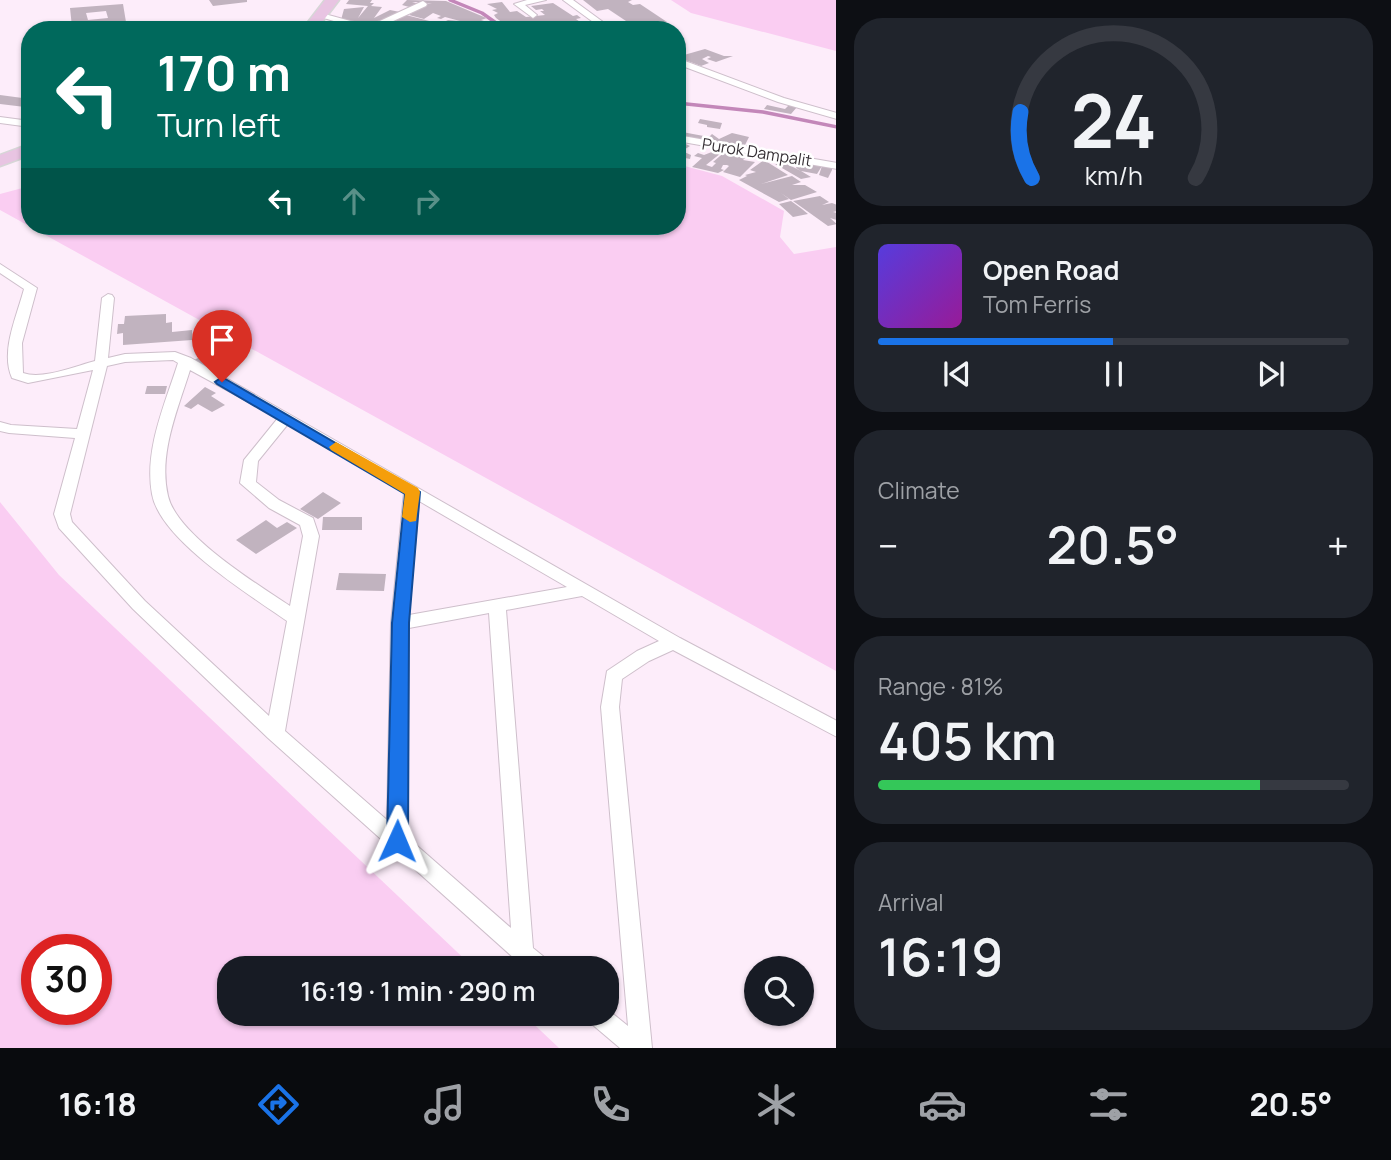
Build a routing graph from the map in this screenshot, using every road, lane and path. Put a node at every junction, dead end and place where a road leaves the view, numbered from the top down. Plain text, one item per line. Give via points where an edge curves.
1 (332, 0) edge
2 (542, 0) edge
3 (567, 0) edge
4 (423, 4) dead end
5 (533, 15) dead end
6 (321, 16) junction
7 (317, 21) edge
8 (341, 21) edge
9 (389, 21) edge
10 (597, 21) edge
11 (686, 64) edge
12 (836, 116) edge
13 (0, 120) edge
14 (21, 123) edge
15 (686, 140) edge
16 (21, 153) edge
17 (0, 161) edge
18 (836, 166) edge
19 (0, 268) edge
20 (108, 298) dead end
21 (187, 361) junction
22 (101, 365) junction
23 (286, 417) junction
24 (0, 426) edge
25 (83, 434) junction
26 (412, 492) junction
27 (583, 590) junction
28 (497, 606) junction
29 (294, 617) junction
30 (400, 623) junction
31 (674, 642) junction
32 (836, 730) edge
33 (275, 733) junction
34 (397, 841) junction
35 (523, 952) junction
36 (528, 956) edge
37 (611, 1026) edge
38 (639, 1048) edge

1 - 6 main road
2 - 5 street via 518,4
3 - 10 street
4 - 9 street
6 - 7 main road
6 - 8 street
11 - 12 street
13 - 14 street
15 - 18 street, Purok Dampalit
16 - 17 main road
19 - 22 street via 31,288 14,345 17,375 40,378
20 - 22 street
21 - 22 street via 175,356 125,358
21 - 23 street
21 - 29 street via 159,460 160,499 202,550
22 - 25 street
23 - 26 street
23 - 29 street via 251,460 248,483 307,523 311,536
24 - 25 street
25 - 33 street via 62,514 65,524 139,605
26 - 27 street
26 - 30 street
27 - 28 street
27 - 31 street
28 - 30 street
28 - 35 street
29 - 33 street
30 - 34 street
31 - 32 street
31 - 38 street via 613,676 610,707
33 - 34 street
34 - 35 street
35 - 36 street
37 - 38 street

